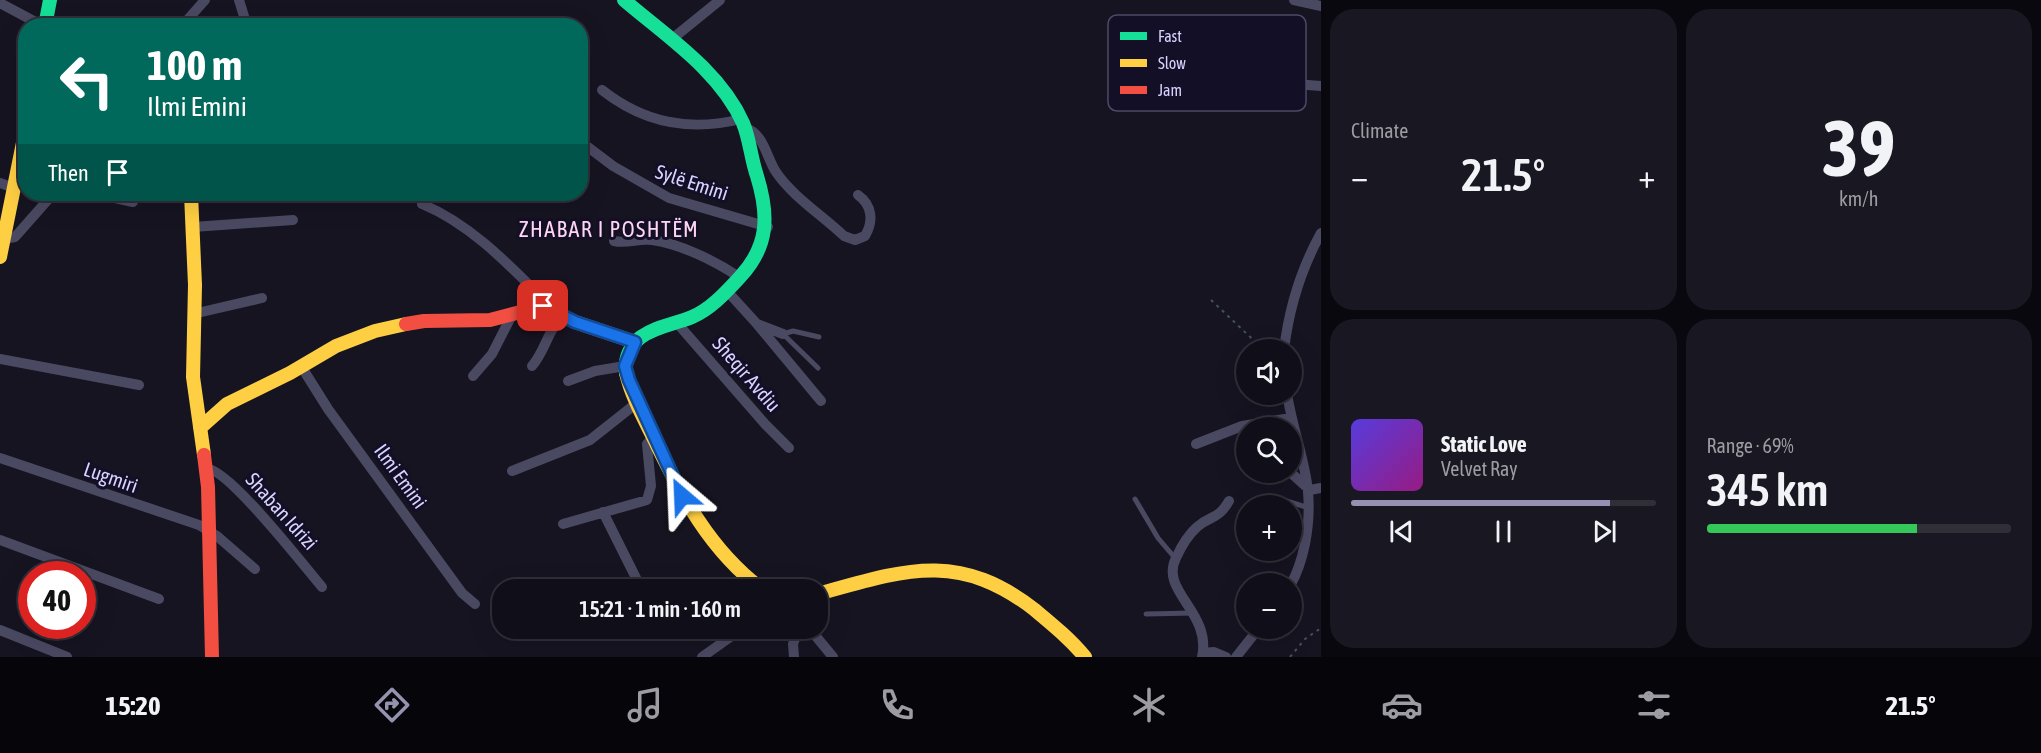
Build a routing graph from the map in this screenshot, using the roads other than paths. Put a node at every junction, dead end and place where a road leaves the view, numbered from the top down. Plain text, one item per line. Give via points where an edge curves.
1 (50, 0) edge
2 (206, 0) edge
3 (239, 0) edge
4 (624, 0) edge
5 (720, 0) edge
6 (1294, 0) edge
7 (0, 3) edge
8 (1321, 6) edge
9 (29, 18) edge
10 (46, 18) edge
11 (189, 18) edge
12 (245, 18) edge
13 (672, 39) junction
14 (1306, 85) edge
15 (1321, 86) edge
16 (602, 90) dead end
17 (743, 123) junction
18 (588, 147) edge
19 (18, 168) edge
20 (0, 183) edge
21 (14, 188) junction
22 (858, 195) dead end
23 (47, 201) edge
24 (128, 201) edge
25 (191, 201) edge
26 (133, 202) dead end
27 (422, 204) dead end
28 (293, 220) dead end
29 (193, 227) junction
30 (768, 227) junction
31 (1321, 233) edge
32 (4, 239) junction
33 (614, 241) dead end
34 (0, 258) edge
35 (1309, 258) junction
36 (1321, 260) edge
37 (740, 277) junction
38 (727, 291) junction
39 (262, 298) dead end
40 (556, 312) junction
41 (513, 313) junction
42 (193, 314) junction
43 (677, 323) junction
44 (758, 324) junction
45 (783, 334) junction
46 (819, 337) dead end
47 (1286, 339) edge
48 (635, 342) junction
49 (0, 359) edge
50 (301, 366) junction
51 (532, 366) dead end
52 (625, 366) junction
53 (818, 368) dead end
54 (473, 376) dead end
55 (568, 381) dead end
56 (139, 385) dead end
57 (821, 401) dead end
58 (638, 402) junction
59 (200, 428) junction
60 (1236, 428) edge
61 (654, 436) junction
62 (1196, 444) dead end
63 (789, 448) dead end
64 (0, 458) edge
65 (1302, 468) edge
66 (207, 469) junction
67 (512, 471) dead end
68 (1302, 483) edge
69 (1321, 488) edge
70 (1310, 490) junction
71 (1135, 499) dead end
72 (1229, 501) dead end
73 (1302, 506) edge
74 (1310, 508) junction
75 (603, 512) junction
76 (563, 524) dead end
77 (209, 530) junction
78 (0, 540) edge
79 (1175, 558) junction
80 (255, 568) dead end
81 (1295, 573) edge
82 (636, 579) edge
83 (751, 579) edge
84 (322, 587) dead end
85 (828, 592) edge
86 (159, 599) dead end
87 (476, 604) dead end
88 (1194, 613) junction
89 (1146, 614) dead end
90 (0, 630) edge
91 (727, 639) edge
92 (795, 639) edge
93 (818, 639) edge
94 (1250, 639) edge
95 (1203, 655) edge
96 (67, 657) edge
97 (212, 657) edge
98 (702, 657) edge
99 (794, 657) edge
100 (833, 657) edge
101 (1085, 657) edge
102 (1226, 657) edge
103 (1236, 657) edge

1 - 10 street
2 - 11 street
3 - 12 street
4 - 13 street
5 - 13 street
6 - 8 street
7 - 9 street
13 - 17 street via 698,65
14 - 15 street
16 - 17 street via 639,115 663,123
17 - 22 street via 758,136 787,185 844,236 855,240 865,236 871,221 867,203
17 - 30 street via 765,199
18 - 30 street, Sylë Emini via 669,198
19 - 21 street
20 - 21 street
21 - 32 street
23 - 32 street via 15,237
24 - 26 street
25 - 29 street
27 - 40 street via 459,223
28 - 29 street
29 - 42 street
30 - 37 street via 763,246
31 - 35 street
32 - 34 street
33 - 37 street via 651,240 673,245
35 - 36 street
35 - 47 street via 1292,304
37 - 38 street
38 - 43 street via 698,314
38 - 44 street, Sheqir Avdiu
39 - 42 street
40 - 41 street via 539,306
40 - 48 street
40 - 51 street
41 - 50 street via 489,320 424,321 375,331 336,346
41 - 54 street via 492,354
42 - 59 street via 193,377
43 - 48 street via 654,330
43 - 63 street, Sheqir Avdiu
44 - 45 street, Sheqir Avdiu
44 - 57 street
45 - 46 lane, Sheqir Avdiu
45 - 53 lane, Sheqir Avdiu
48 - 52 street
49 - 56 street
50 - 59 street via 226,404
50 - 87 street, Ilmi Emini via 332,415 462,593
52 - 55 street via 594,371
52 - 58 street
58 - 61 street
58 - 67 street via 590,440
59 - 66 street
60 - 62 street
61 - 75 street via 647,444 646,454 650,498
61 - 83 street via 675,484 702,527
64 - 77 street, Lugmiri
65 - 70 street
66 - 77 street
66 - 84 street, Shaban Idrizi via 216,470 235,486
68 - 70 street
69 - 70 street
70 - 74 street
71 - 79 lane
72 - 79 street via 1219,516 1198,526
73 - 74 lane
74 - 81 street
75 - 76 street
75 - 82 street
77 - 80 street
77 - 97 street
78 - 86 street
79 - 88 street via 1173,580
85 - 101 street via 915,572 965,573 1011,592
88 - 89 lane
88 - 95 street via 1201,626
90 - 96 street
91 - 98 street
92 - 99 street
93 - 100 street
94 - 103 street
95 - 102 street via 1214,652

